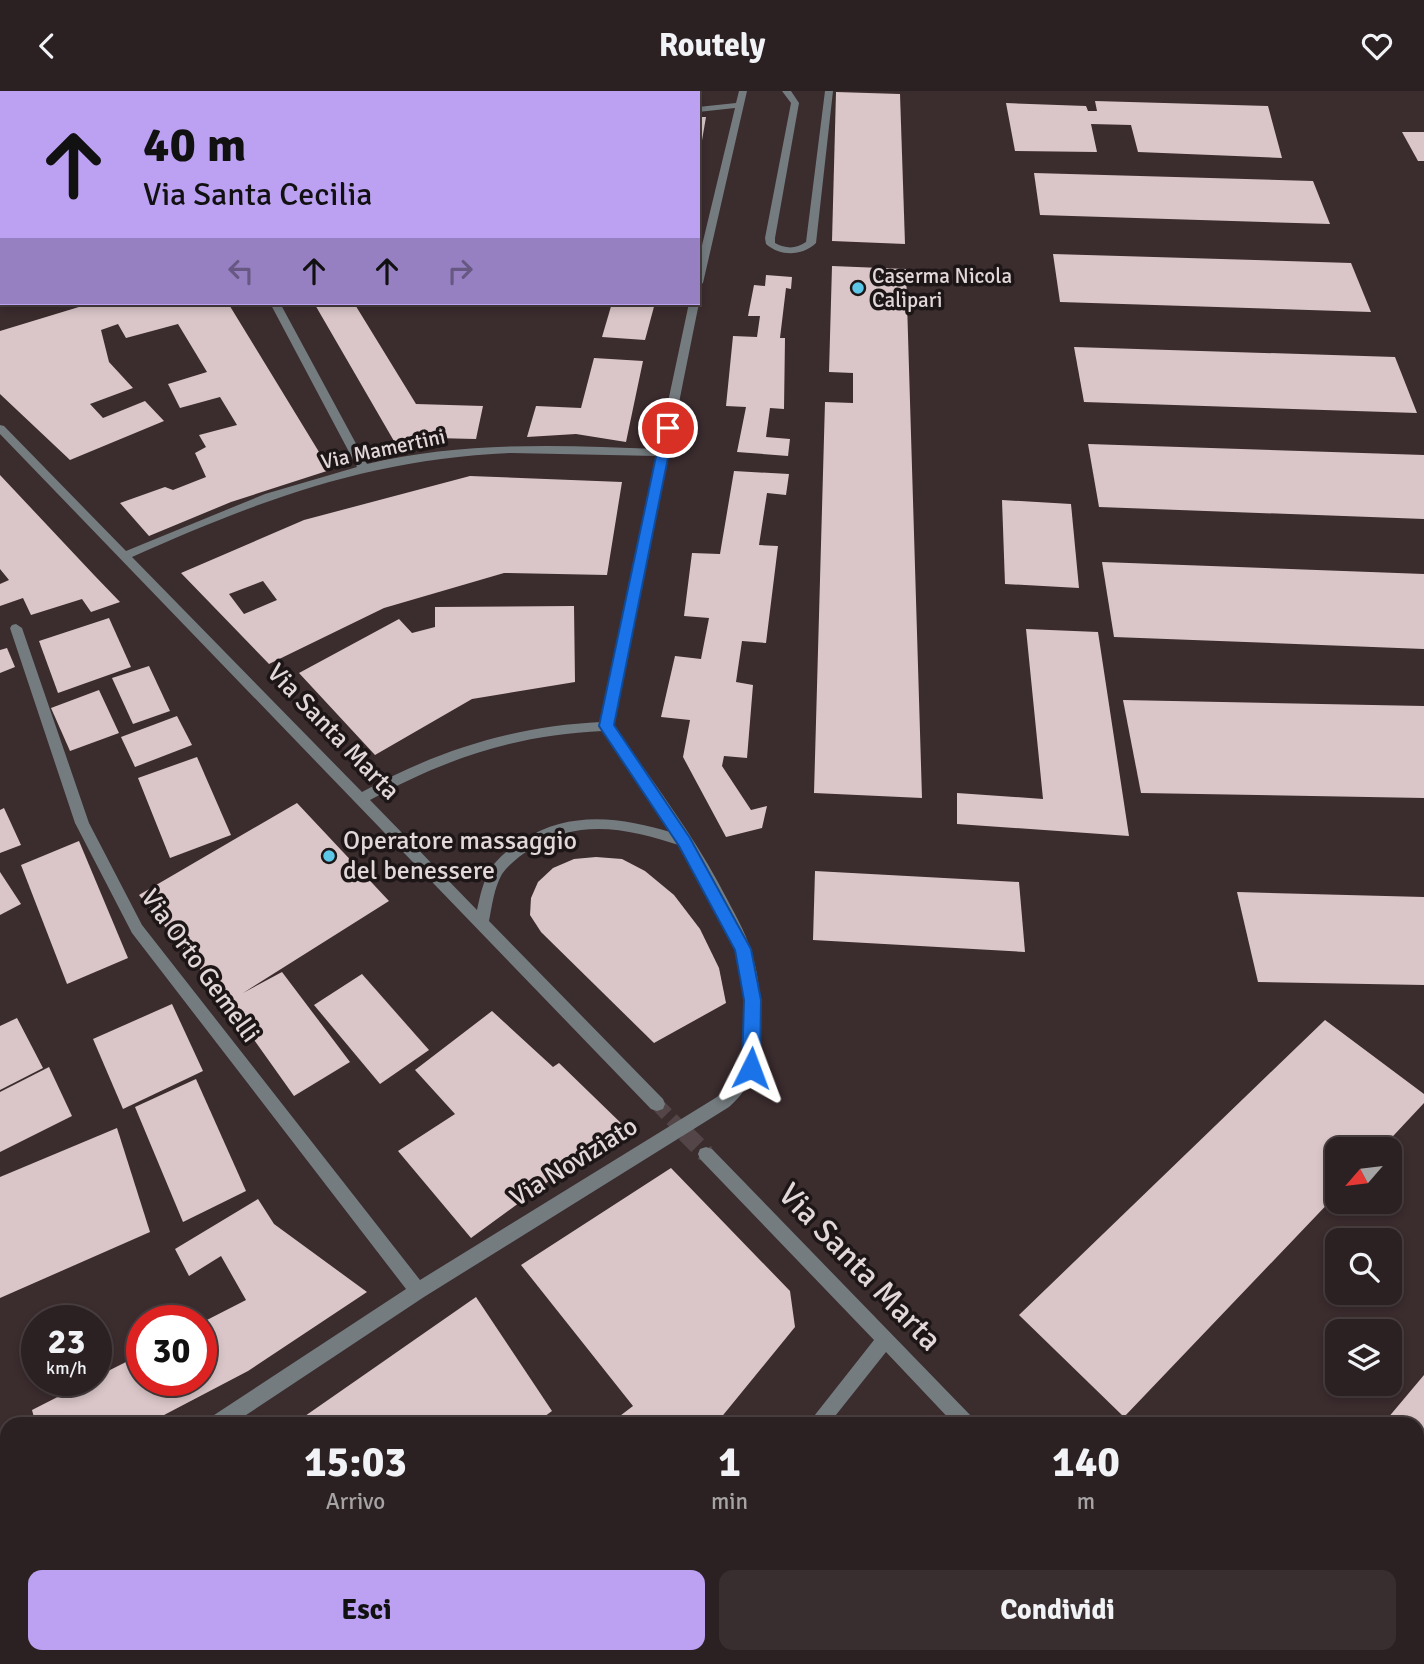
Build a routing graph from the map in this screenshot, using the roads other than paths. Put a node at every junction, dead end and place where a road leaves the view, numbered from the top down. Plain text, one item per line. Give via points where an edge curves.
1 (743, 91) edge
2 (786, 91) edge
3 (829, 91) edge
4 (739, 106) junction
5 (700, 110) edge
6 (702, 249) edge
7 (276, 305) edge
8 (694, 305) edge
9 (0, 428) edge
10 (663, 453) junction
11 (363, 468) junction
12 (124, 556) junction
13 (16, 628) dead end
14 (607, 726) junction
15 (361, 799) junction
16 (685, 842) junction
17 (481, 924) junction
18 (656, 1104) tunnel mouth
19 (706, 1154) tunnel mouth
20 (418, 1291) junction
21 (885, 1339) junction
22 (226, 1417) edge
23 (822, 1417) edge
24 (960, 1417) edge

1 - 4 street
2 - 3 street via 794,103 770,238 779,250 795,251 811,243
4 - 5 street
4 - 6 street
7 - 11 street
8 - 10 street
9 - 12 street, Via Santa Marta
10 - 11 street, Via Mamertini via 511,450 419,457
10 - 14 street
11 - 12 street, Via Mamertini via 232,510
12 - 15 street, Via Santa Marta
13 - 20 street, Via Orto Gemelli via 82,823 137,929
14 - 15 street via 524,732 480,744 438,757
14 - 16 street, Via Noviziato
15 - 17 street, Via Santa Marta
16 - 17 street via 634,825 597,822 560,828 531,840 507,859 494,875
16 - 20 street, Via Noviziato via 732,924 746,962 753,1000 751,1068 745,1081 723,1102
17 - 18 street, Via Santa Marta
19 - 21 street, Via Santa Marta
20 - 22 street, Via Noviziato
21 - 23 street
21 - 24 street, Via Santa Marta

